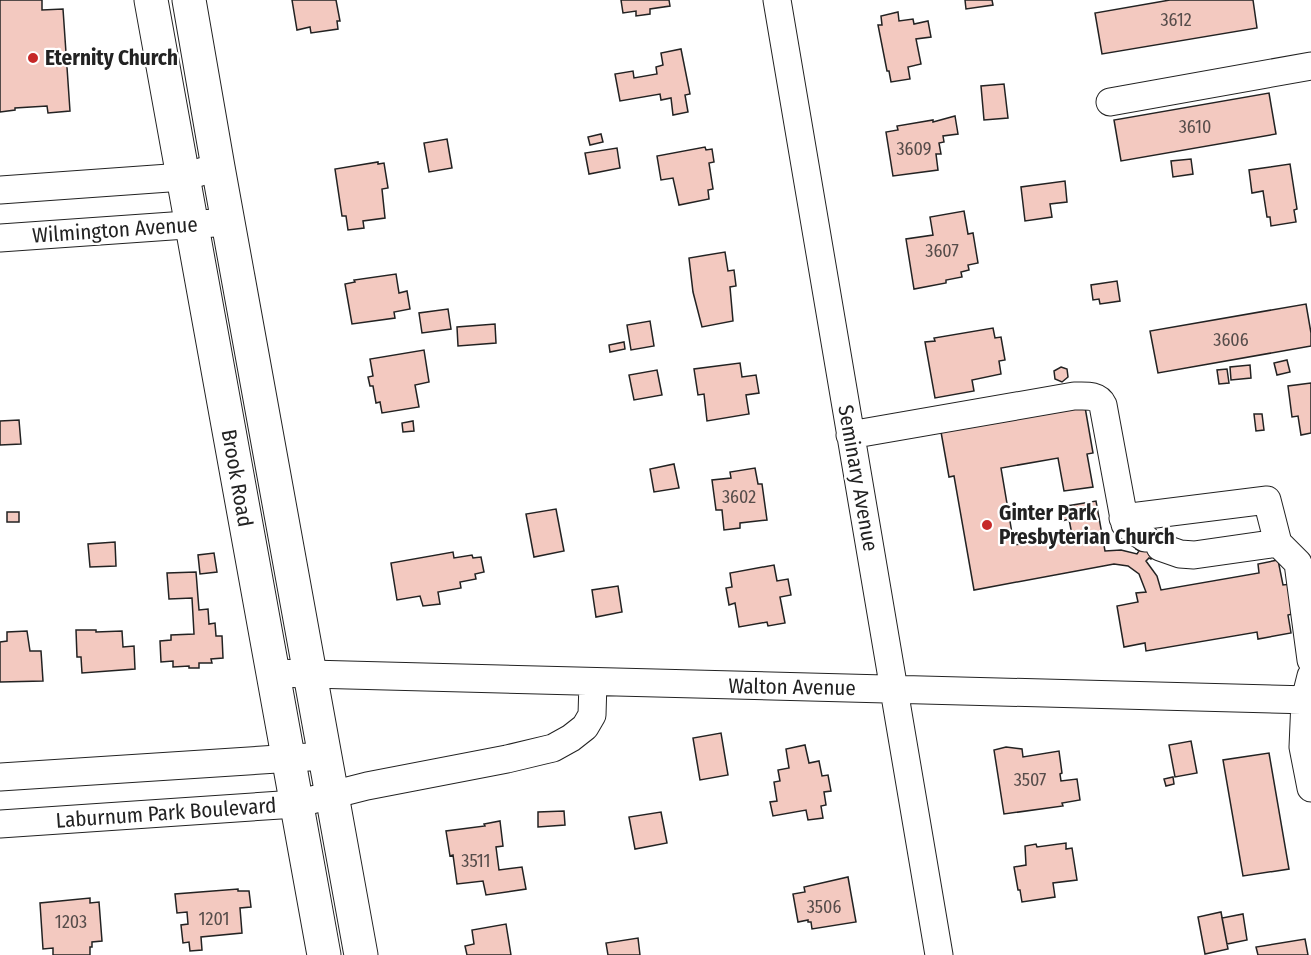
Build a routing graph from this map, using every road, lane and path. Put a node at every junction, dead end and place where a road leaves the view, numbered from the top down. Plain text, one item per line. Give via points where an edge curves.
1 (151, 0) edge
2 (189, 0) edge
3 (777, 0) edge
4 (1311, 66) edge
5 (1110, 102) dead end
6 (218, 167) junction
7 (183, 177) junction
8 (0, 190) edge
9 (229, 222) junction
10 (192, 225) junction
11 (0, 238) edge
12 (850, 435) junction
13 (1124, 518) junction
14 (1278, 543) junction
15 (1311, 660) edge
16 (272, 673) junction
17 (310, 674) junction
18 (593, 681) junction
19 (893, 689) junction
20 (1309, 692) edge
21 (325, 756) junction
22 (288, 758) junction
23 (0, 777) edge
24 (1311, 788) edge
25 (332, 795) junction
26 (297, 804) junction
27 (0, 824) edge
28 (324, 955) edge
29 (361, 955) edge
30 (936, 955) edge

1 - 7 main road, Brook Road
2 - 6 main road, Brook Road
3 - 12 street, Seminary Avenue
4 - 5 street
6 - 7 street
6 - 9 main road, Brook Road
7 - 8 street
7 - 10 main road, Brook Road
9 - 10 street, Wilmington Avenue
9 - 17 main road, Brook Road
10 - 11 street, Wilmington Avenue
10 - 16 main road, Brook Road
12 - 13 street via 1090,396 1103,405
12 - 19 street, Seminary Avenue
13 - 14 street via 1125,524 1152,543 1180,554
13 - 14 street via 1267,500
14 - 15 street via 1298,563
16 - 17 street, Walton Avenue
16 - 22 main road, Brook Road
17 - 18 street, Walton Avenue
17 - 21 main road, Brook Road
18 - 19 street, Walton Avenue
18 - 25 street, Laburnum Park Boulevard via 592,715 585,727 553,748
19 - 20 street, Walton Avenue
19 - 30 street, Seminary Avenue
20 - 24 street via 1303,747
21 - 22 street
21 - 25 main road, Brook Road
22 - 23 street
22 - 26 main road, Brook Road
25 - 26 street, Laburnum Park Boulevard
25 - 29 main road, Brook Road
26 - 27 street, Laburnum Park Boulevard
26 - 28 main road, Brook Road

